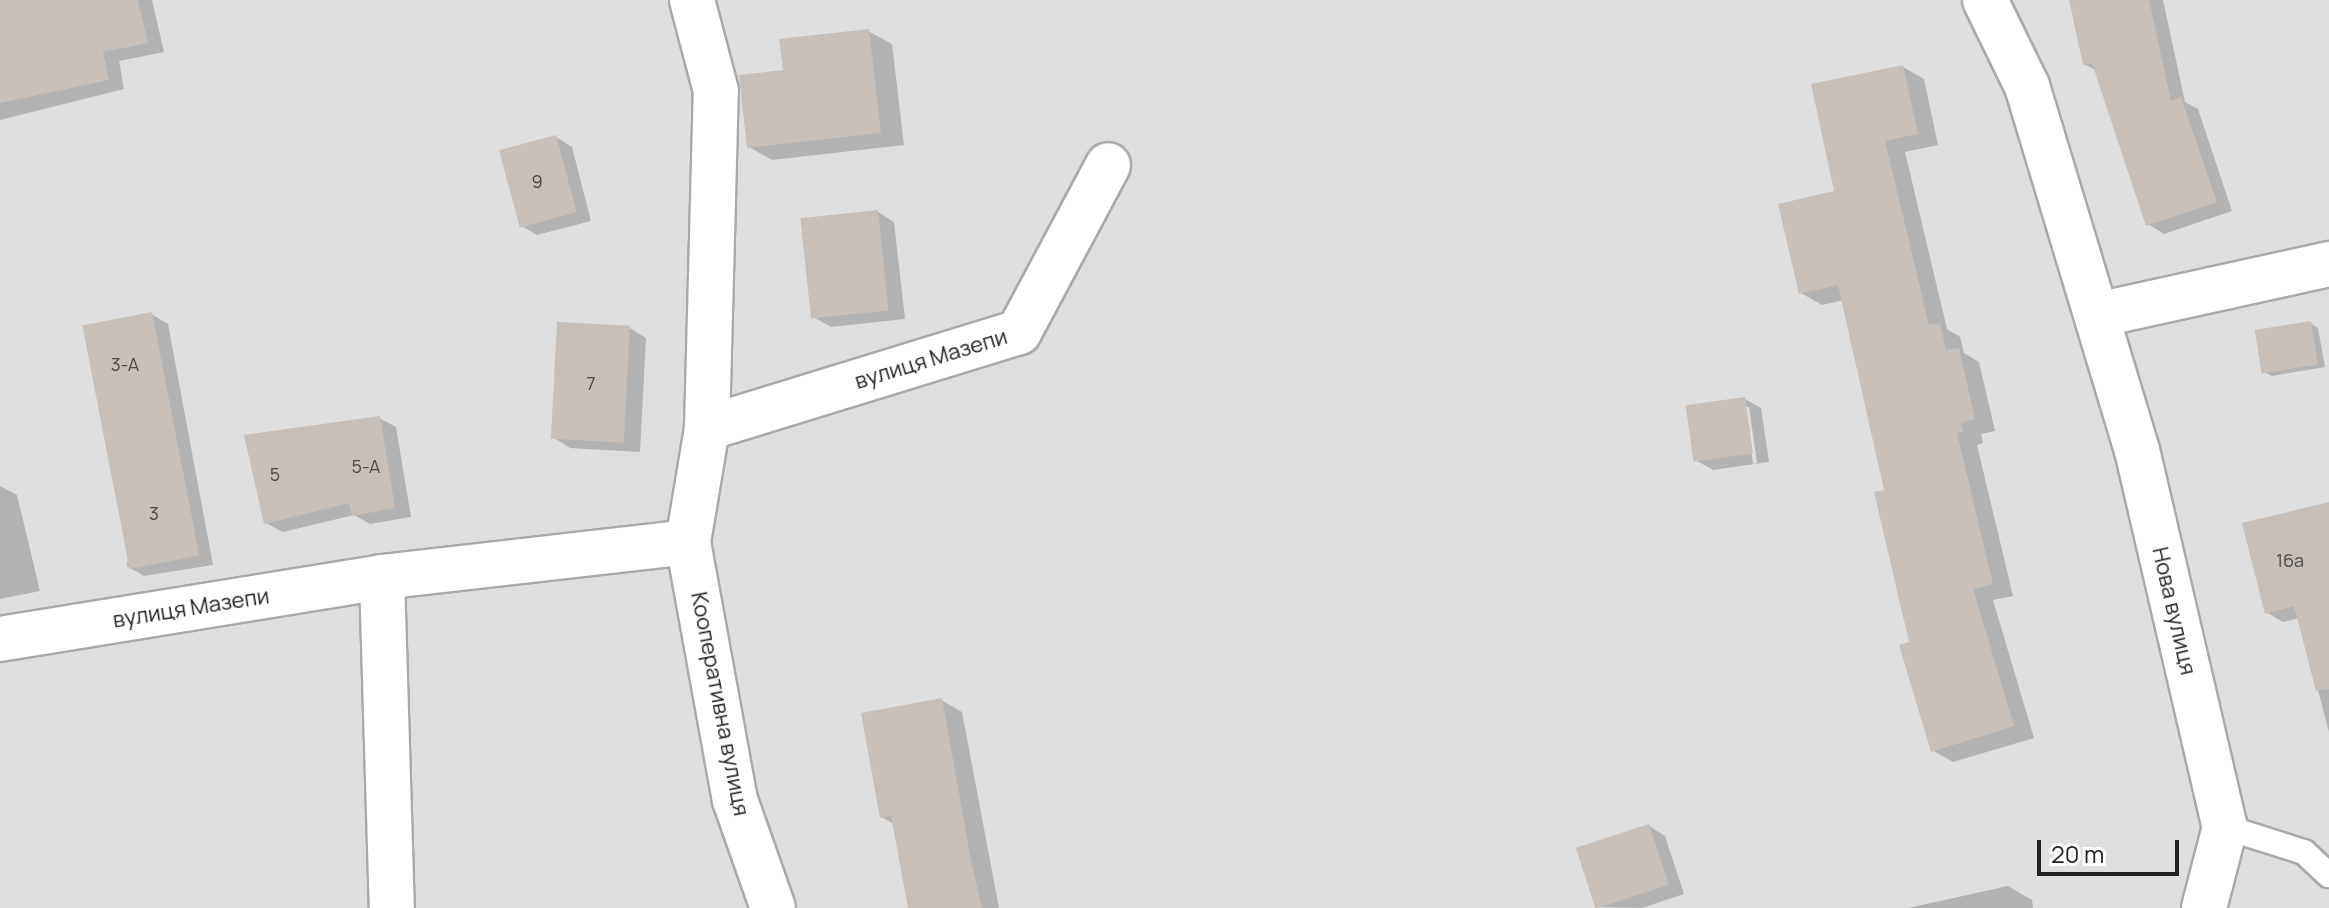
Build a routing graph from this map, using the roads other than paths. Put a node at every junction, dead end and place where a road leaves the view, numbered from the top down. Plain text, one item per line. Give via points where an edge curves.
1 (692, 0) edge
2 (1985, 0) edge
3 (1108, 165) dead end
4 (2329, 264) edge
5 (2097, 315) junction
6 (707, 428) junction
7 (688, 542) junction
8 (382, 577) junction
9 (0, 639) edge
10 (2225, 827) junction
11 (2329, 875) edge
12 (392, 908) edge
13 (773, 908) edge
14 (2204, 908) edge

1 - 6 street via 716,91
2 - 5 street, Нова вулиця via 2027,86
3 - 6 street, вулиця Мазепи via 1019,332
4 - 5 street
5 - 10 street, Нова вулиця via 2137,450
6 - 7 street
7 - 8 street, вулиця Мазепи
7 - 13 street, Кооперативна вулиця via 735,800
8 - 9 street, вулиця Мазепи
8 - 12 street
10 - 11 lane via 2304,852
10 - 14 street, Нова вулиця

